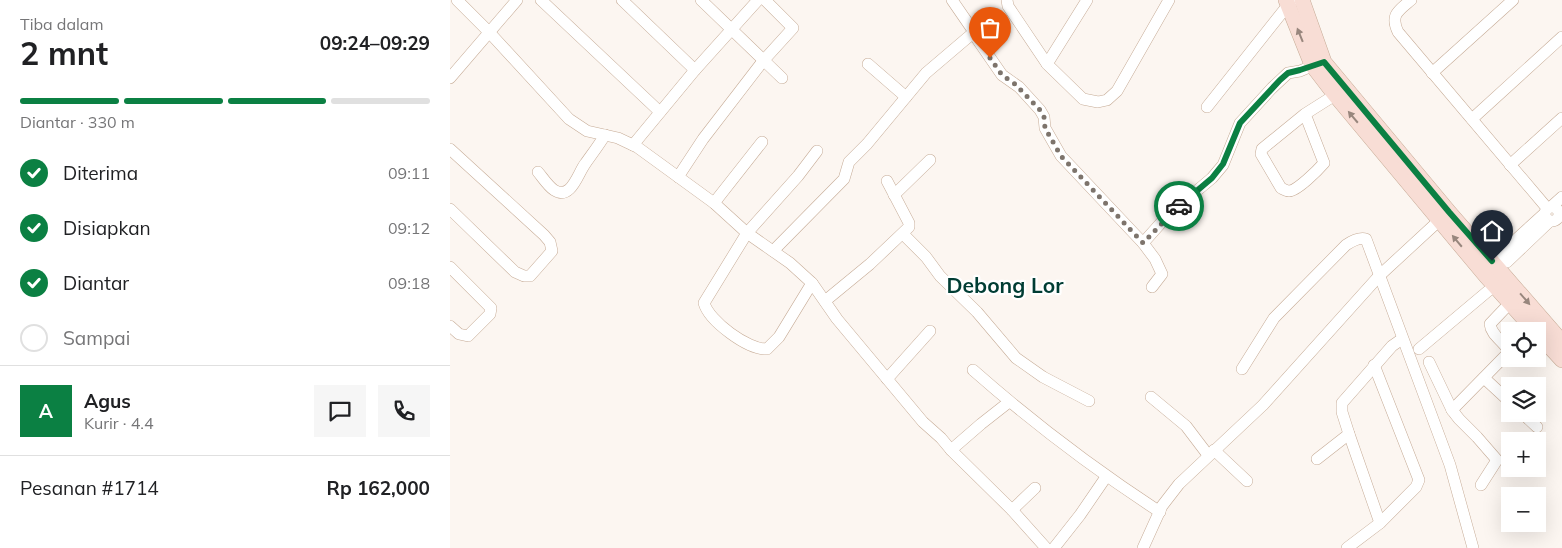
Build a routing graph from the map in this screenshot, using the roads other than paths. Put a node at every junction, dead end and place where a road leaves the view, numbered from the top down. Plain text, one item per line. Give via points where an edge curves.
1 (457, 0) edge
2 (517, 0) edge
3 (542, 0) edge
4 (622, 0) edge
5 (701, 0) edge
6 (758, 0) edge
7 (765, 0) edge
8 (952, 0) edge
9 (1007, 0) edge
10 (1087, 0) edge
11 (1169, 0) edge
12 (1302, 0) edge
13 (1411, 0) edge
14 (1513, 0) edge
15 (1288, 1) edge
16 (731, 29) junction
17 (489, 32) junction
18 (972, 33) junction
19 (1562, 37) edge
20 (763, 61) junction
21 (868, 64) dead end
22 (1047, 64) junction
23 (1318, 64) junction
24 (695, 70) junction
25 (1432, 73) junction
26 (450, 78) edge
27 (782, 78) dead end
28 (1334, 95) junction
29 (906, 97) junction
30 (1207, 107) dead end
31 (660, 112) junction
32 (1305, 114) junction
33 (1562, 118) edge
34 (1472, 119) junction
35 (605, 135) junction
36 (762, 142) dead end
37 (633, 144) junction
38 (450, 149) edge
39 (817, 151) dead end
40 (930, 160) dead end
41 (1510, 165) junction
42 (538, 172) dead end
43 (678, 177) junction
44 (887, 181) dead end
45 (894, 195) junction
46 (1562, 197) edge
47 (714, 203) junction
48 (450, 209) edge
49 (1554, 215) edge
50 (1444, 216) junction
51 (747, 233) junction
52 (903, 234) junction
53 (1143, 243) junction
54 (773, 250) junction
55 (450, 267) edge
56 (1494, 272) junction
57 (1379, 276) junction
58 (812, 283) junction
59 (1152, 287) dead end
60 (825, 301) junction
61 (1510, 303) junction
62 (1527, 322) edge
63 (450, 326) edge
64 (930, 331) dead end
65 (1398, 342) junction
66 (1562, 342) edge
67 (1546, 343) edge
68 (1419, 349) dead end
69 (1562, 360) edge
70 (1429, 362) dead end
71 (1374, 366) junction
72 (973, 370) dead end
73 (1242, 370) dead end
74 (1484, 378) junction
75 (887, 379) junction
76 (1501, 394) edge
77 (1151, 397) dead end
78 (1089, 401) dead end
79 (1009, 402) junction
80 (1452, 410) junction
81 (1532, 422) edge
82 (1537, 427) dead end
83 (1348, 434) junction
84 (951, 450) junction
85 (1211, 453) junction
86 (1317, 459) dead end
87 (1106, 477) junction
88 (1247, 481) dead end
89 (1481, 485) dead end
90 (1035, 488) dead end
91 (1012, 510) junction
92 (1160, 512) junction
93 (1380, 523) junction
94 (1046, 548) edge
95 (1054, 548) edge
96 (1143, 548) edge
97 (1347, 548) edge
98 (1473, 548) edge

1 - 17 street
2 - 17 street
3 - 31 street
4 - 24 street
5 - 16 street
6 - 16 street
7 - 20 street via 793,28
8 - 18 street
9 - 22 street
10 - 22 street
11 - 22 street via 1117,91 1107,100 1098,102 1083,98
12 - 23 street
13 - 25 street via 1396,14 1394,24
14 - 25 street
23 -> 15 street
15 - 30 street
16 - 20 street
16 - 24 street
17 - 26 street
17 - 35 street via 569,119 587,131
18 - 29 street via 934,66
18 - 53 street via 1002,75 1040,110 1045,128 1061,156
19 - 34 street
20 - 27 street
20 - 43 street
21 - 29 street
23 - 28 street
23 - 50 street
23 - 53 street via 1288,73 1268,92 1240,123 1223,164 1212,178 1168,215
24 - 31 street
25 - 34 street
28 - 32 street
50 -> 28 street
29 - 54 street via 849,162 844,179
31 - 37 street
32 - 32 street via 1260,154 1286,191 1298,188 1324,163
33 - 41 street
34 - 41 street
35 - 37 street
35 - 42 street via 568,190 554,190
36 - 47 street
37 - 43 street
38 - 48 street via 544,235 552,251 530,276 520,275
39 - 51 street
40 - 45 street
41 - 49 street
43 - 47 street
44 - 45 street
45 - 52 street via 910,227
46 - 49 street
47 - 51 street
49 - 56 street via 1500,254
50 - 56 street
50 - 57 street
51 - 54 street
51 - 58 street via 704,303 714,319 725,328 740,339 762,350 767,349 779,337
52 - 60 street
52 - 78 street via 1016,358 1043,377
53 - 59 street via 1162,274
54 - 58 street
55 - 63 street via 491,308 490,314 468,336 459,334
56 - 61 street
56 -> 66 street
56 - 68 street
57 - 65 street
57 - 73 street via 1367,240 1358,239 1274,318
57 - 85 street via 1263,404
58 - 60 street
60 - 75 street
61 - 62 street
61 - 74 street via 1490,324 1491,330 1508,350
64 - 75 street
65 - 71 street
65 - 98 street via 1450,465
67 - 69 street
70 - 80 street
71 - 83 street via 1342,403
71 - 93 street via 1419,480 1416,488
72 - 79 street
74 - 76 street
74 - 80 street
75 - 84 street
77 - 85 street via 1186,426
79 - 84 street
79 - 87 street
80 - 89 street via 1497,460
81 - 82 street
83 - 86 street
83 - 93 street
84 - 91 street
85 - 88 street
85 - 92 street via 1170,494
87 - 92 street
87 - 95 street
90 - 91 street
91 - 94 street
92 - 96 street
93 - 97 street

